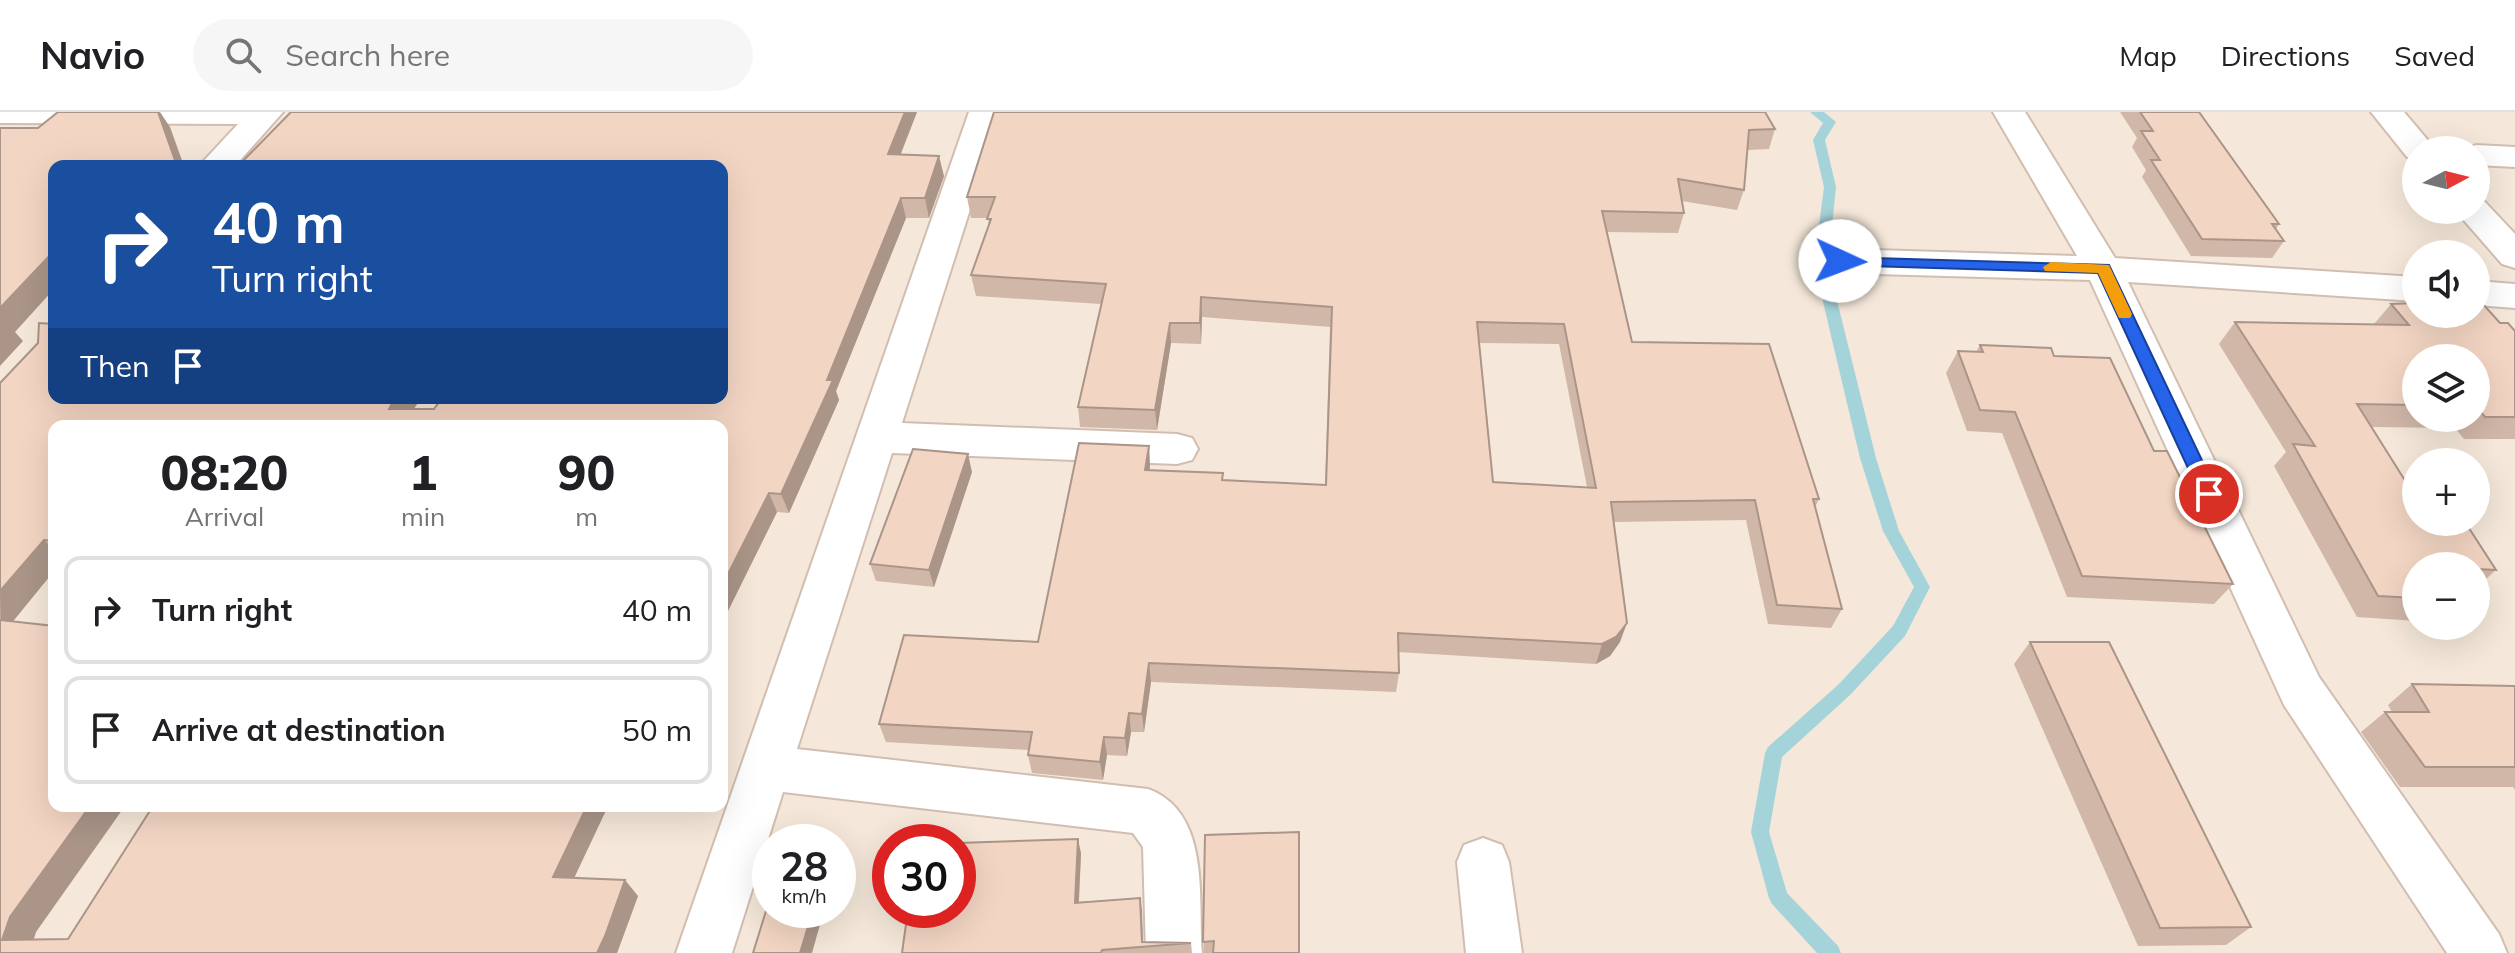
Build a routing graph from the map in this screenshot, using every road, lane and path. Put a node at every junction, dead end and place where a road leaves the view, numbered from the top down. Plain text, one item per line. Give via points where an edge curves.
1 (985, 112) edge
2 (2009, 112) edge
3 (2387, 112) edge
4 (0, 113) edge
5 (266, 113) edge
6 (2407, 136) edge
7 (2490, 156) edge
8 (2515, 157) edge
9 (222, 160) edge
10 (2486, 224) edge
11 (2515, 256) edge
12 (1840, 261) dead end
13 (2103, 269) junction
14 (2402, 288) edge
15 (2490, 294) edge
16 (2515, 296) edge
17 (877, 437) junction
18 (1177, 449) dead end
19 (766, 768) junction
20 (1483, 862) dead end
21 (704, 953) edge
22 (1174, 953) edge
23 (1494, 953) edge
24 (2479, 953) edge

1 - 17 street
2 - 13 street
3 - 6 street
4 - 5 street
5 - 9 street
7 - 8 street
10 - 11 street
12 - 13 street
13 - 14 street
13 - 24 street via 2301,691
15 - 16 street
17 - 18 street
17 - 19 street
19 - 21 street
19 - 22 street via 1148,812 1169,840
20 - 23 street

